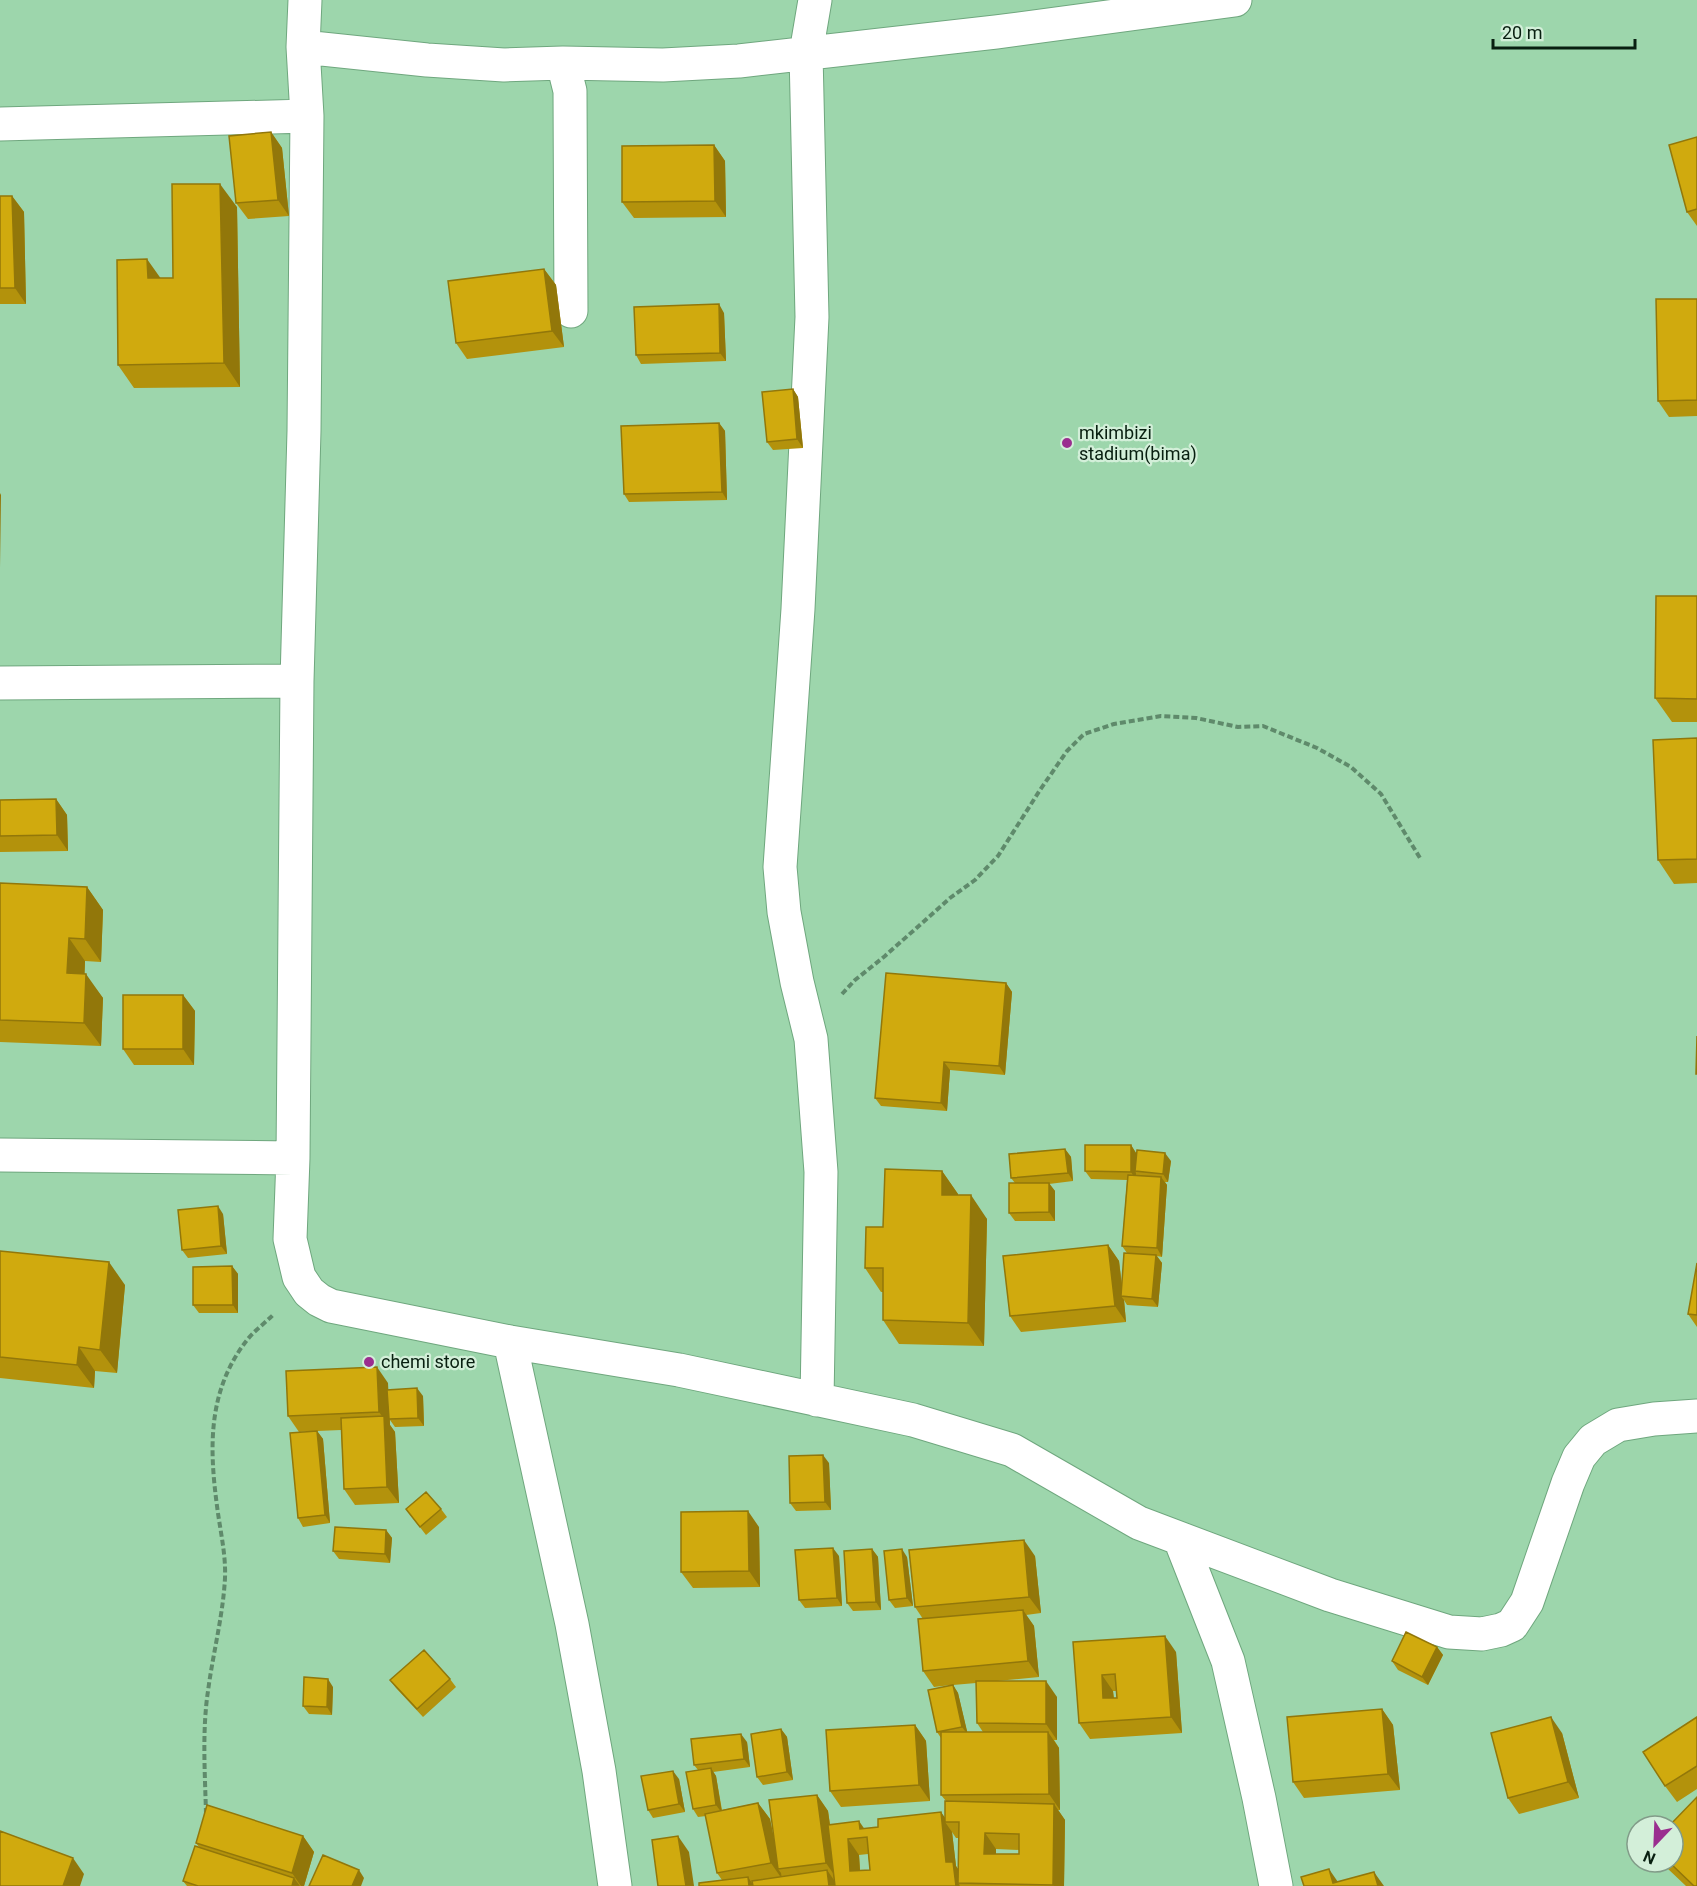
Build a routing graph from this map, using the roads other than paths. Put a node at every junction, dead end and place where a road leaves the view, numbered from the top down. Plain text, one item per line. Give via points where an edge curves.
1 (305, 0) edge
2 (815, 0) edge
3 (1235, 0) edge
4 (303, 47) junction
5 (806, 53) junction
6 (563, 63) junction
7 (307, 116) junction
8 (0, 124) edge
9 (571, 311) dead end
10 (297, 681) junction
11 (0, 683) edge
12 (0, 1155) edge
13 (293, 1158) junction
14 (510, 1342) junction
15 (817, 1400) junction
16 (1697, 1416) edge
17 (1180, 1539) junction
18 (615, 1886) edge
19 (1276, 1886) edge

1 - 4 street
2 - 5 street
3 - 5 street
4 - 6 street via 504,65
4 - 7 street
5 - 6 street via 663,65
5 - 15 street via 812,317 780,867 792,958 811,1039 820,1172
6 - 9 street via 570,91
7 - 8 street
7 - 10 street
10 - 11 street
10 - 13 street
12 - 13 street
13 - 14 street via 290,1239 299,1277 309,1292 331,1306
14 - 15 street via 679,1370
14 - 18 street via 572,1624
15 - 17 street via 913,1420 1012,1450 1139,1523
16 - 17 street via 1618,1425 1593,1440 1579,1457 1568,1483 1521,1614 1512,1625 1487,1634 1449,1632 1428,1626 1330,1595
17 - 19 street via 1228,1661

